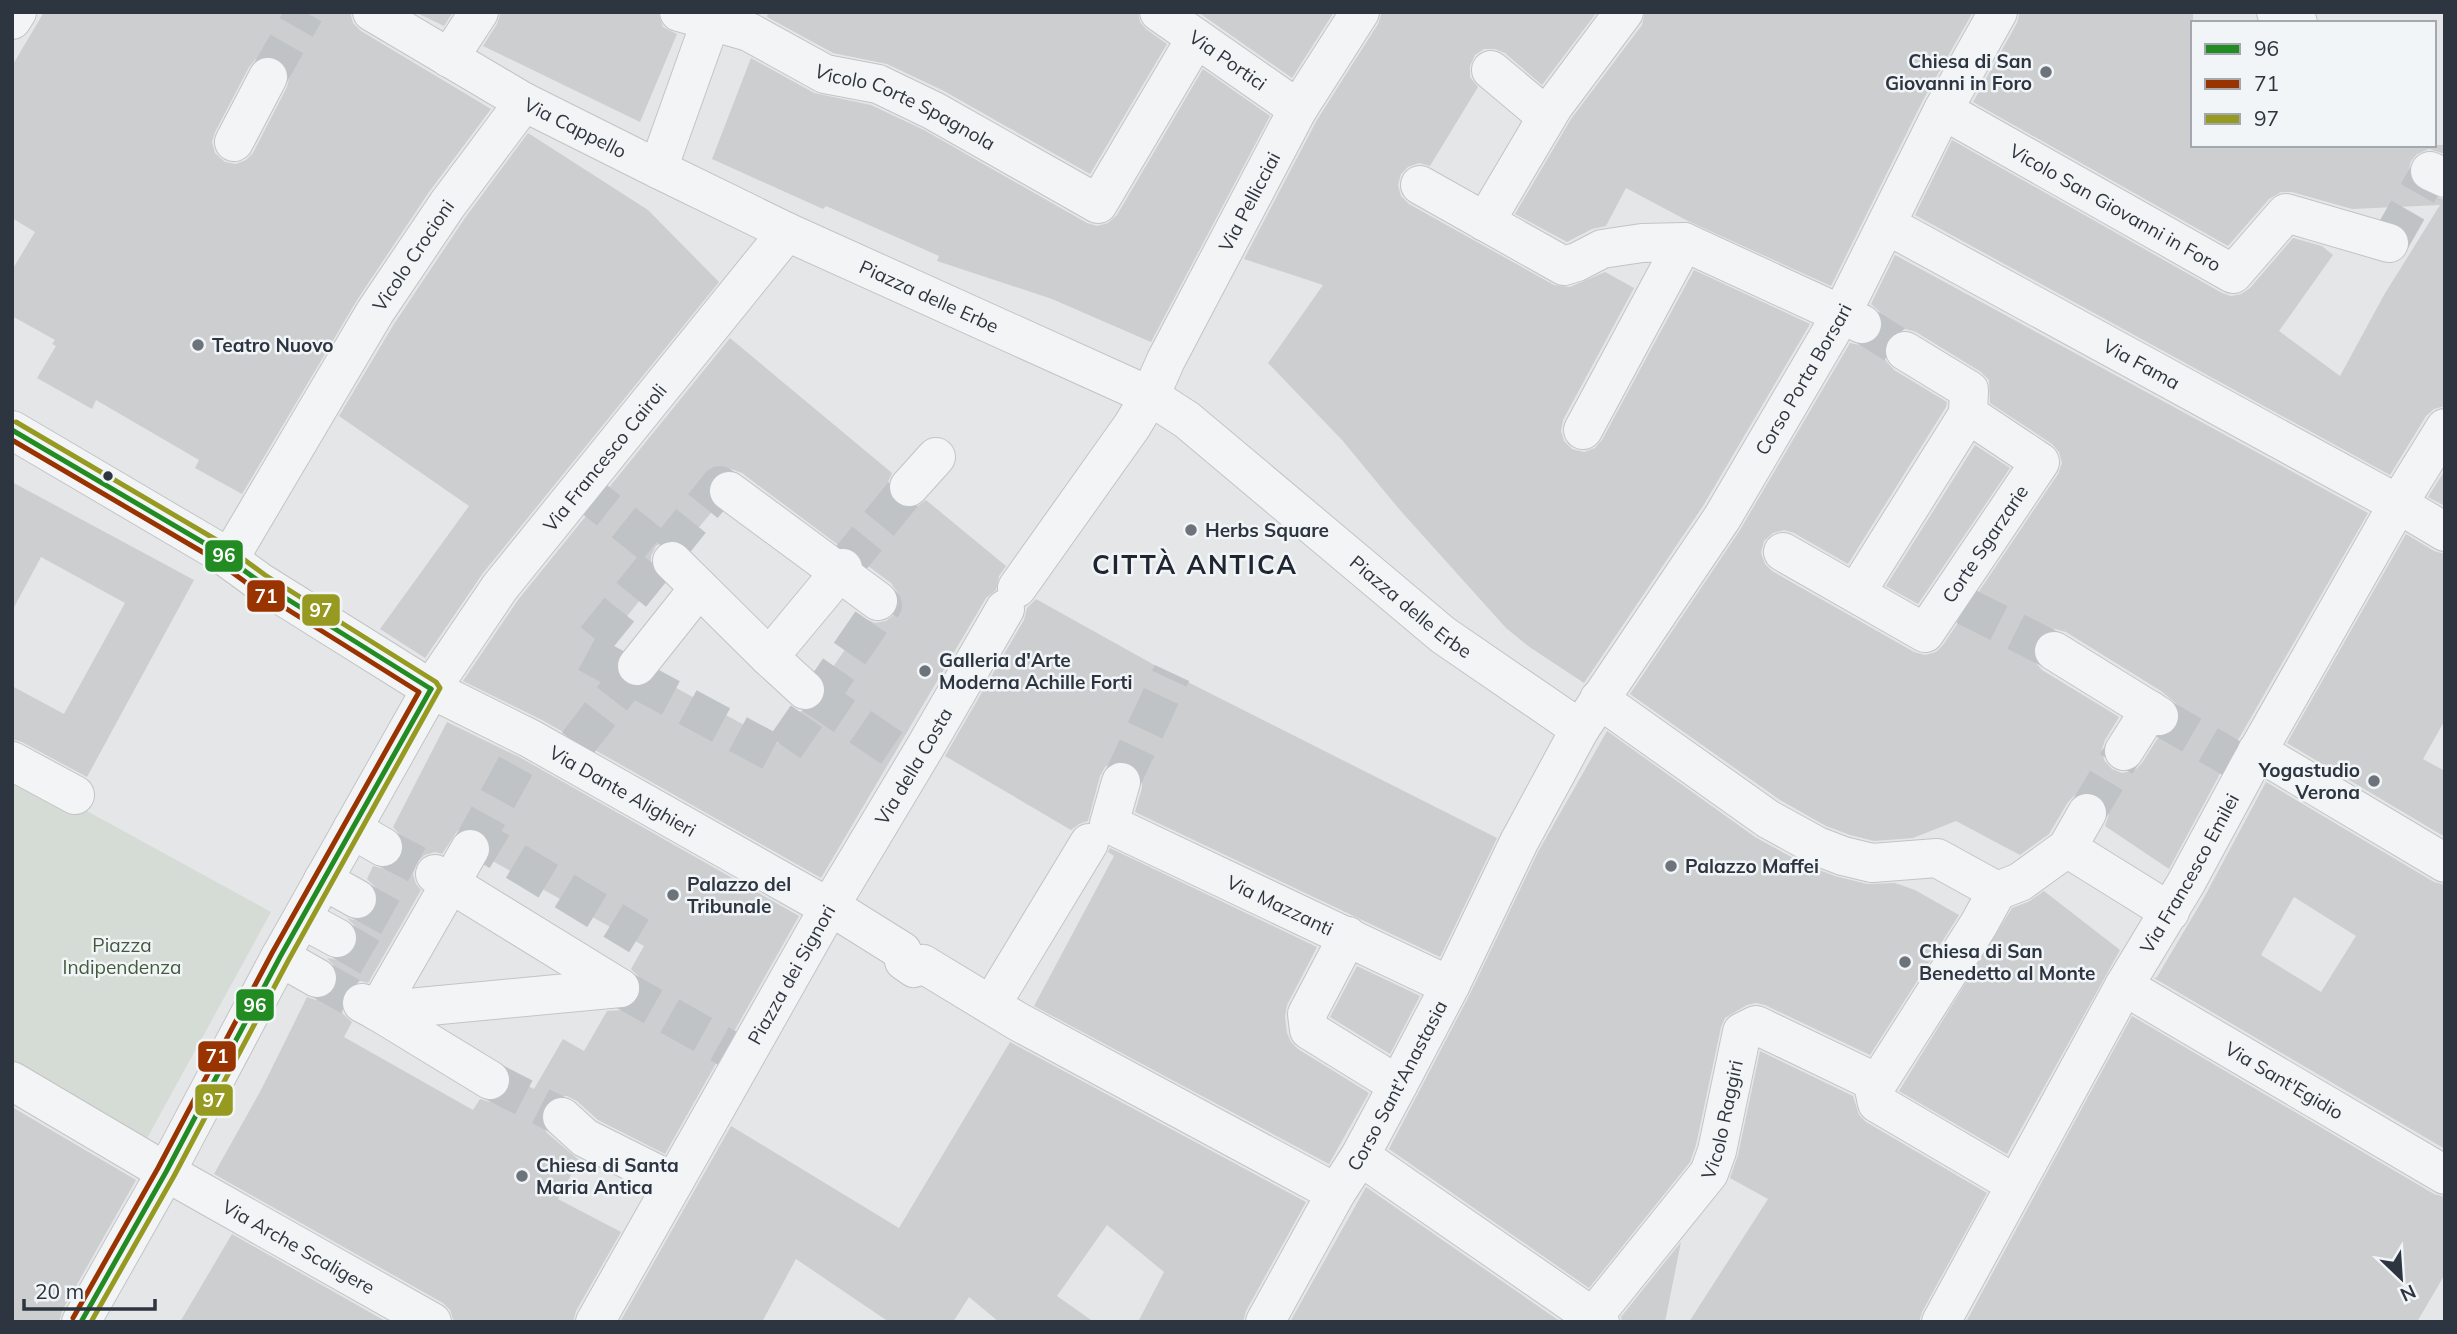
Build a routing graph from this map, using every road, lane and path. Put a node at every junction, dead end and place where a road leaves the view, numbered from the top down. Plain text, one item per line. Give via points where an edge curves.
1 (17, 12) edge
2 (372, 12) edge
3 (479, 12) edge
4 (1159, 12) edge
5 (1360, 12) edge
6 (1624, 12) edge
7 (2276, 12) edge
8 (701, 15) edge
9 (1983, 18) edge
10 (12, 20) edge
11 (2294, 21) edge
12 (1196, 38) junction
13 (449, 58) junction
14 (1491, 70) dead end
15 (268, 77) tunnel mouth
16 (524, 102) junction
17 (1298, 109) junction
18 (1943, 110) junction
19 (1550, 112) junction
20 (234, 142) dead end
21 (658, 169) junction
22 (1420, 185) dead end
23 (1490, 225) junction
24 (1887, 225) junction
25 (787, 232) junction
26 (1684, 242) junction
27 (2389, 243) dead end
28 (1852, 319) junction
29 (1905, 351) tunnel mouth
30 (1150, 396) junction
31 (1968, 414) junction
32 (2445, 428) edge
33 (12, 430) edge
34 (1583, 430) dead end
35 (936, 457) dead end
36 (909, 487) tunnel mouth
37 (729, 491) dead end
38 (2398, 504) junction
39 (2445, 531) edge
40 (1783, 552) dead end
41 (229, 559) junction
42 (672, 561) tunnel mouth
43 (841, 570) junction
44 (699, 588) junction
45 (1856, 593) junction
46 (878, 601) dead end
47 (2054, 651) tunnel mouth
48 (769, 657) junction
49 (637, 667) tunnel mouth
50 (812, 687) tunnel mouth
51 (431, 689) junction
52 (1590, 714) junction
53 (2123, 751) tunnel mouth
54 (2257, 751) junction
55 (12, 761) edge
56 (1121, 782) tunnel mouth
57 (75, 795) dead end
58 (2087, 813) tunnel mouth
59 (1099, 833) junction
60 (2067, 848) junction
61 (470, 849) tunnel mouth
62 (2445, 863) edge
63 (442, 878) junction
64 (323, 880) junction
65 (1997, 891) junction
66 (357, 899) tunnel mouth
67 (821, 902) junction
68 (2170, 912) junction
69 (302, 919) junction
70 (1348, 936) junction
71 (337, 939) tunnel mouth
72 (280, 957) junction
73 (317, 978) tunnel mouth
74 (1450, 986) junction
75 (2124, 986) junction
76 (370, 1007) junction
77 (1004, 1013) junction
78 (490, 1080) tunnel mouth
79 (12, 1081) edge
80 (1877, 1083) junction
81 (1398, 1084) junction
82 (562, 1117) tunnel mouth
83 (1360, 1156) junction
84 (166, 1172) junction
85 (2445, 1175) edge
86 (673, 1182) junction
87 (2015, 1184) junction
88 (1336, 1193) junction
89 (1597, 1319) edge
90 (81, 1322) edge
91 (432, 1322) edge
92 (595, 1322) edge
93 (1265, 1322) edge
94 (1941, 1322) edge

1 - 10 street
2 - 13 street, Via Cappello
3 - 13 street
4 - 12 street, Via Portici
5 - 17 street, Via Pellicciai
6 - 19 street
7 - 11 street
8 - 12 street, Vicolo Corte Spagnola via 749,32 825,74 889,89 1098,204
8 - 21 street
9 - 18 street, Corso Porta Borsari
12 - 17 street, Via Portici
13 - 16 street, Via Cappello
14 - 19 street
15 - 20 street
16 - 21 street, Via Cappello
16 - 41 street, Vicolo Crocioni via 375,312
17 - 30 street, Via Pellicciai
18 - 24 street, Corso Porta Borsari
18 - 27 street, Vicolo San Giovanni in Foro via 2233,274 2286,213
19 - 23 street
21 - 25 street, Via Cappello
22 - 23 street
23 - 26 street via 1564,266 1601,249
24 - 28 street, Corso Porta Borsari
24 - 38 street, Via Fama
25 - 30 street, Piazza delle Erbe
25 - 51 street, Via Francesco Cairoli via 508,577
26 - 28 street
26 - 34 street
28 - 52 street, Corso Porta Borsari
29 - 31 street via 1969,390
30 - 52 street, Piazza delle Erbe via 1187,420 1443,635
30 - 67 street, Via della Costa via 1011,598
31 - 45 street
31 - 45 street, Corte Sgarzarie via 2040,462 1957,602 1925,633
32 - 38 street, Via Francesco Emilei
33 - 41 street, Via Dante Alighieri
35 - 36 street
37 - 43 street
38 - 39 street, Via Fama
38 - 54 street, Via Francesco Emilei
40 - 45 street, Corte Sgarzarie
41 - 51 street, Via Dante Alighieri
42 - 44 street
43 - 46 street
43 - 48 street
44 - 48 street
44 - 49 street
47 - 53 street via 2155,713
48 - 50 street
51 - 64 street, Via Francesco Cairoli via 368,838
51 - 67 street, Via Dante Alighieri via 525,749 571,752
52 - 65 street, Piazza delle Erbe via 1817,846 1872,863 1937,858
52 - 74 street, Corso Sant'Anastasia via 1520,842
54 - 62 street
54 - 68 street, Via Francesco Emilei
55 - 57 street
56 - 59 street
58 - 60 street
59 - 70 street, Via Mazzanti
59 - 77 street
60 - 65 street via 2020,882
60 - 68 street
61 - 63 street
63 - 76 street
63 - 76 street via 620,988
64 - 66 street
64 - 69 street, Via Francesco Cairoli
65 - 80 street
67 - 77 street, Piazza dei Signori via 902,951 904,961 914,968 923,964
67 - 86 street, Piazza dei Signori via 735,1053 712,1112
68 - 75 street, Via Francesco Emilei
69 - 71 street
69 - 72 street
70 - 74 street, Via Mazzanti
70 - 81 street via 1307,1014 1309,1030
72 - 73 street
72 - 84 street
74 - 81 street, Corso Sant'Anastasia
75 - 85 street, Via Sant'Egidio
75 - 87 street, Via Francesco Emilei
76 - 78 street
77 - 88 street
79 - 84 street, Via Arche Scaligere
80 - 87 street via 1877,1103
80 - 89 street, Vicolo Raggiri via 1756,1025 1742,1031 1709,1173
81 - 83 street, Corso Sant'Anastasia
82 - 86 street via 585,1138
83 - 88 street, Corso Sant'Anastasia
83 - 89 street
84 - 90 street
84 - 91 street, Via Arche Scaligere
86 - 92 street, Piazza dei Signori
87 - 94 street, Via Francesco Emilei
88 - 93 street, Corso Sant'Anastasia

